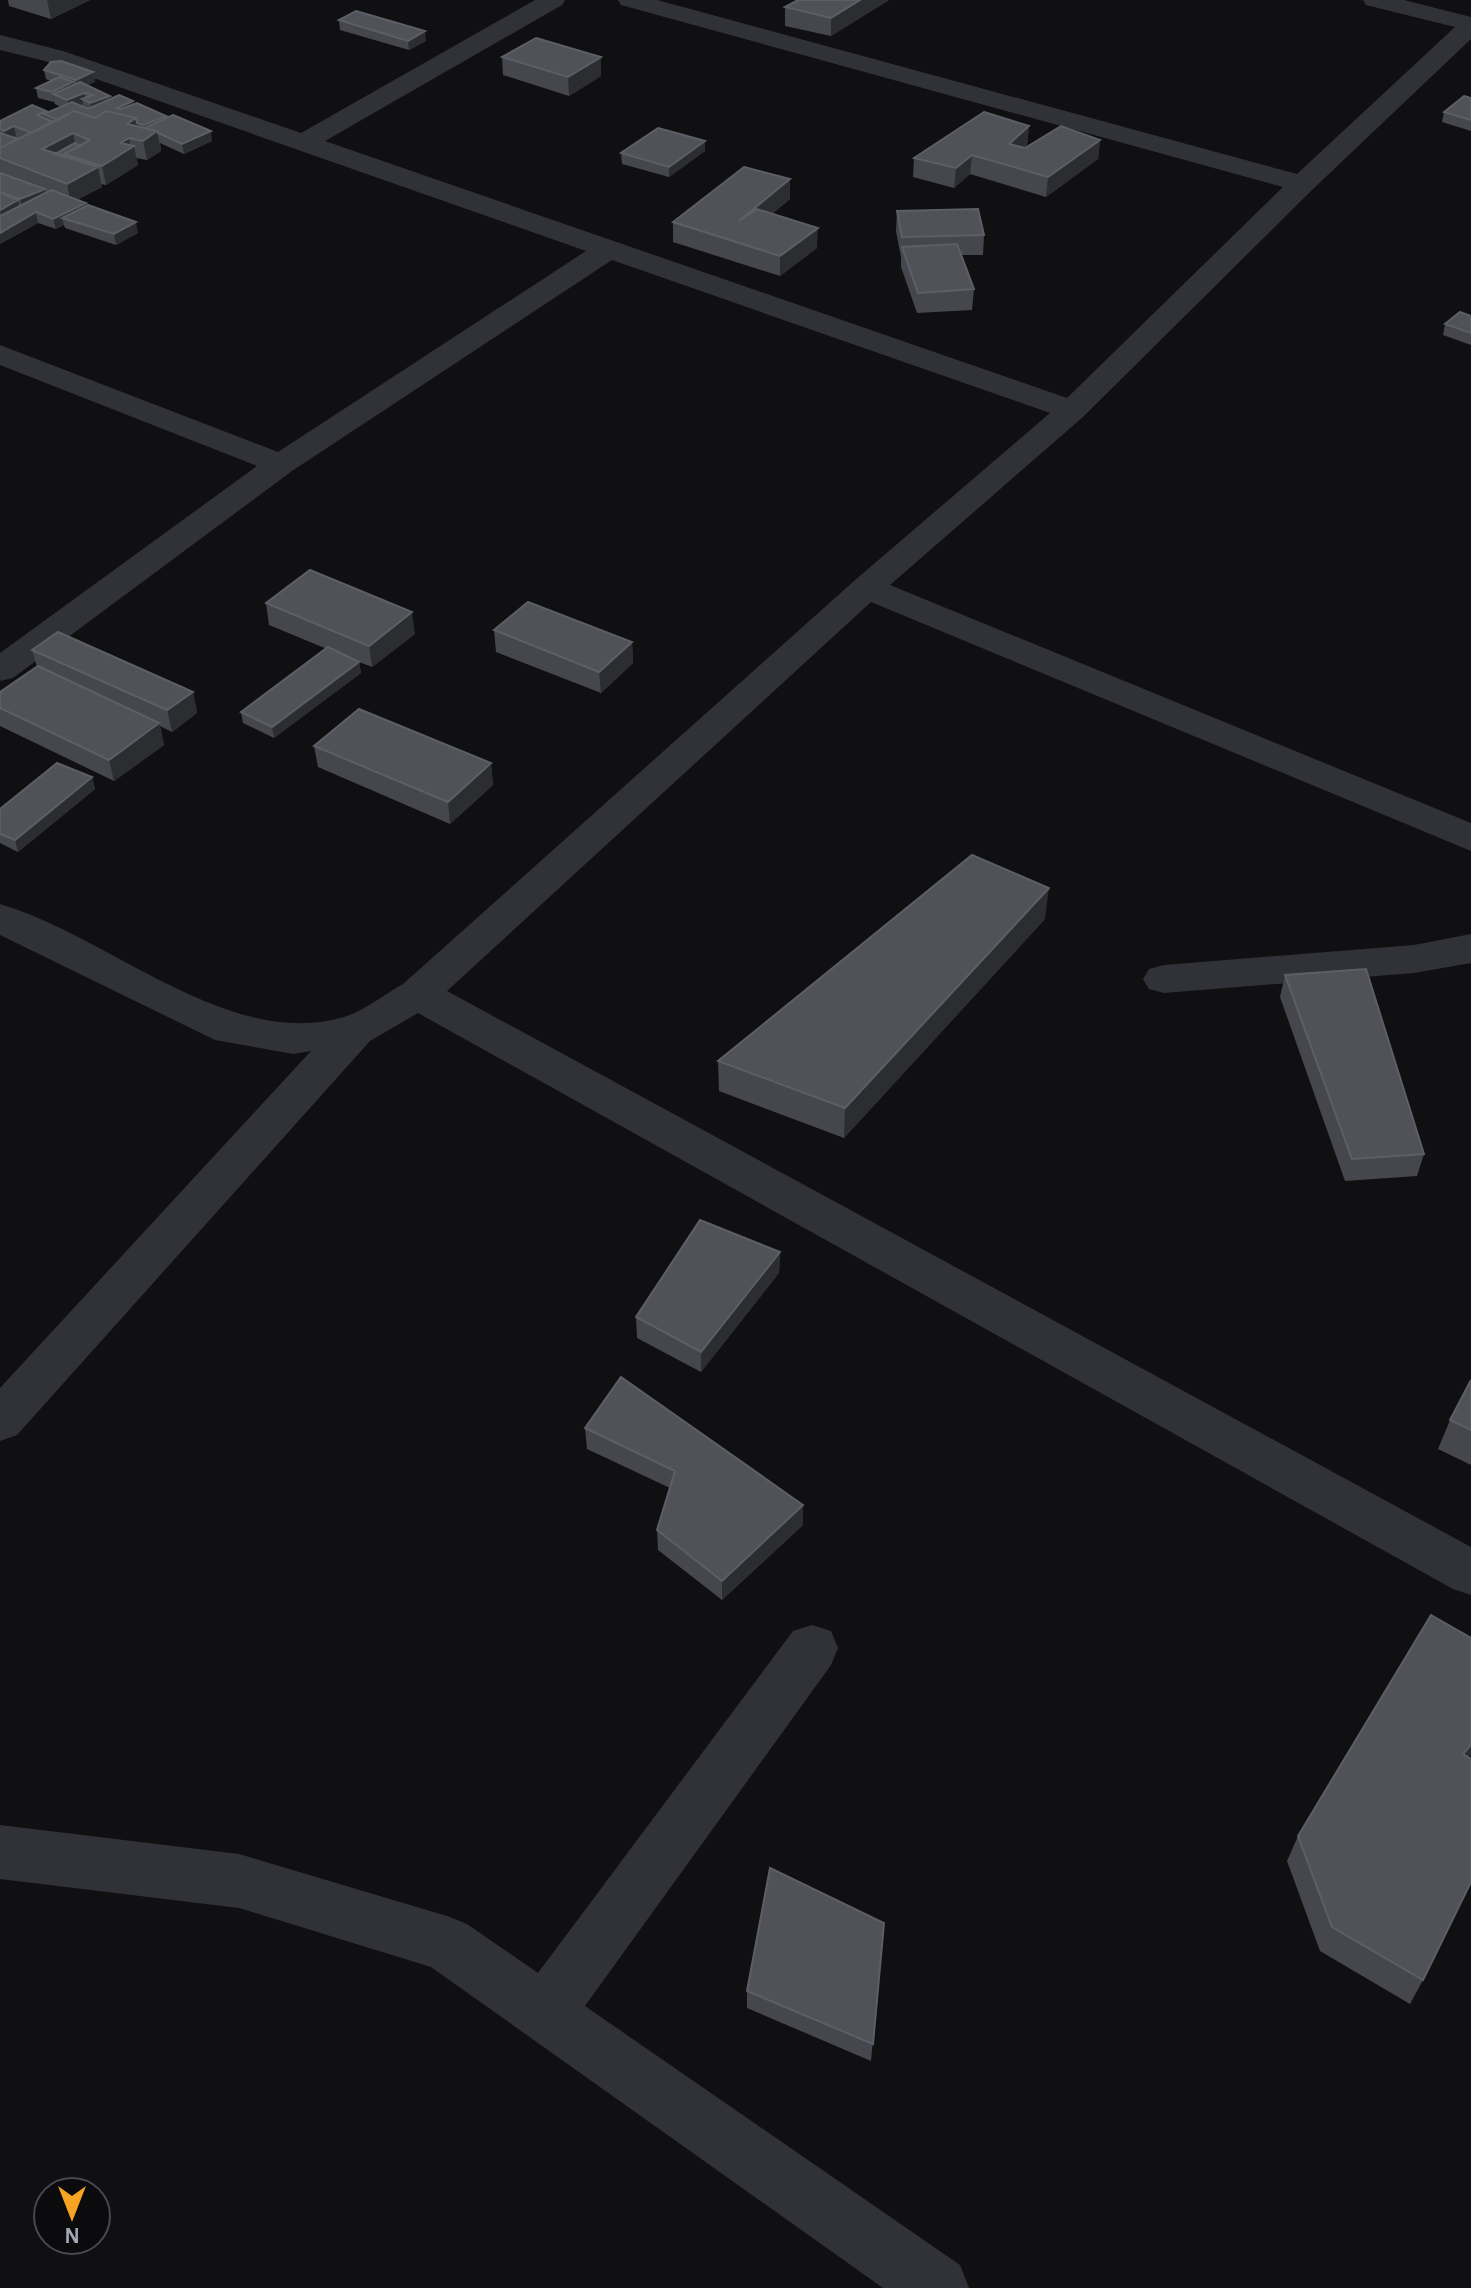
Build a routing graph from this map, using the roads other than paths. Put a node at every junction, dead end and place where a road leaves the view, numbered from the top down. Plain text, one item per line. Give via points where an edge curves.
1 (553, 0) edge
2 (630, 0) edge
3 (1375, 0) edge
4 (1471, 25) edge
5 (0, 42) edge
6 (1457, 57) edge
7 (303, 143) junction
8 (1302, 184) junction
9 (610, 248) junction
10 (0, 354) edge
11 (1072, 410) junction
12 (281, 464) junction
13 (866, 588) junction
14 (0, 670) edge
15 (1471, 838) edge
16 (0, 918) edge
17 (1471, 948) edge
18 (1164, 979) dead end
19 (418, 994) junction
20 (355, 1030) junction
21 (0, 1421) edge
22 (1471, 1573) edge
23 (812, 1648) dead end
24 (0, 1852) edge
25 (544, 2013) junction
26 (937, 2288) edge

1 - 7 street
2 - 8 street
3 - 4 street
4 - 6 street
5 - 7 street
6 - 8 street
7 - 9 street
8 - 11 street
9 - 11 street
9 - 12 street
10 - 12 street
11 - 13 street
12 - 14 street
13 - 15 street
13 - 19 street
16 - 20 street via 230,1029 293,1039
17 - 18 street via 1414,959
19 - 20 street
19 - 22 street
20 - 21 street
23 - 25 street
24 - 25 street via 239,1881 447,1944
25 - 26 street

